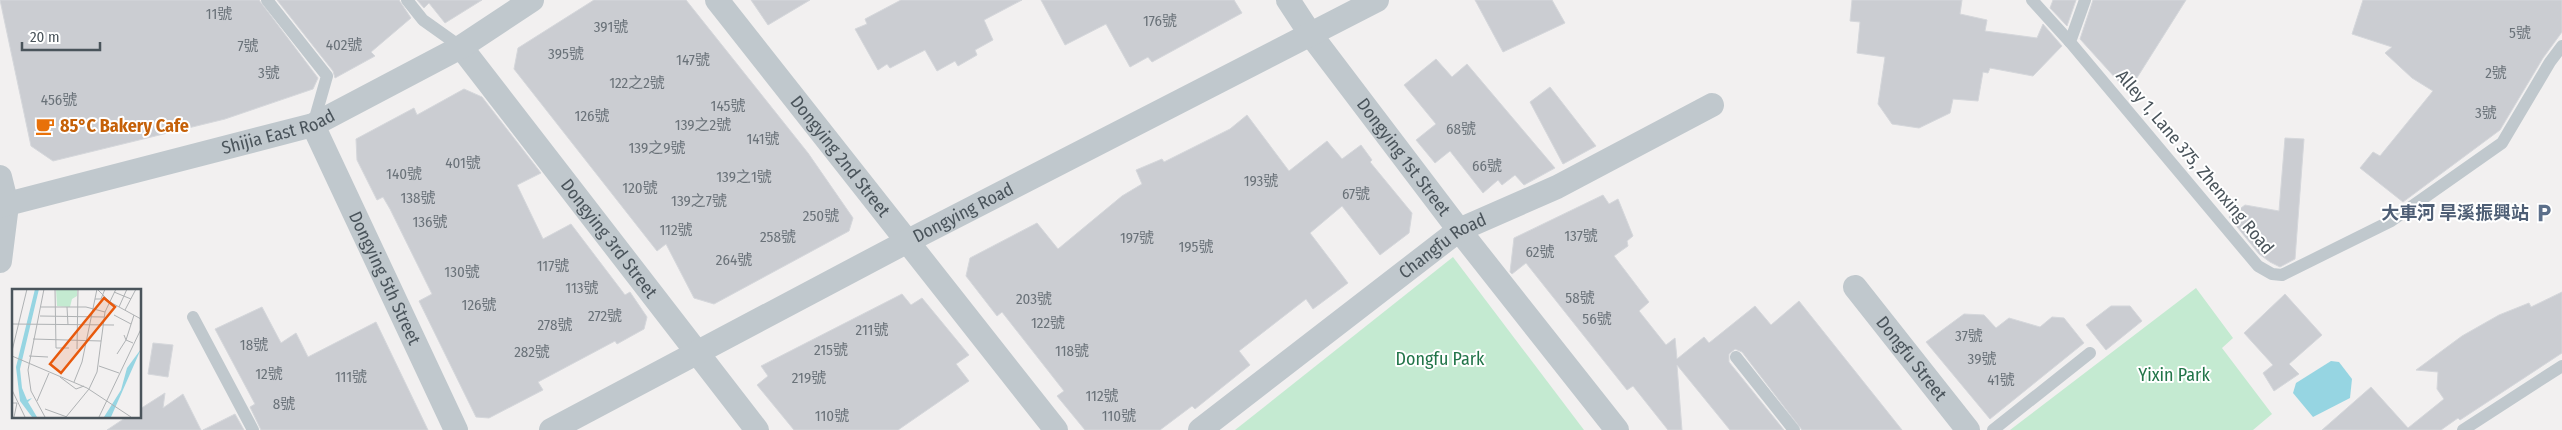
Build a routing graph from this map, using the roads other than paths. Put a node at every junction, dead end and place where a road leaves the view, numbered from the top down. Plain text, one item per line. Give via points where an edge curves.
1 (267, 0) edge
2 (407, 0) edge
3 (532, 0) edge
4 (717, 0) edge
5 (1288, 0) edge
6 (1377, 0) edge
7 (2032, 0) edge
8 (2085, 0) edge
9 (1311, 35) junction
10 (2070, 42) junction
11 (2562, 46) edge
12 (461, 47) junction
13 (1712, 104) dead end
14 (313, 125) junction
15 (0, 177) edge
16 (3, 205) edge
17 (1459, 230) junction
18 (906, 242) junction
19 (0, 261) edge
20 (1855, 287) dead end
21 (193, 317) dead end
22 (696, 352) junction
23 (2090, 354) dead end
24 (1736, 357) dead end
25 (2562, 366) edge
26 (253, 430) edge
27 (456, 430) edge
28 (551, 430) edge
29 (756, 430) edge
30 (1056, 430) edge
31 (1200, 430) edge
32 (1617, 430) edge
33 (1794, 430) edge
34 (1968, 430) edge
35 (1993, 430) edge
36 (2463, 430) edge

1 - 14 lane via 327,76
2 - 12 lane via 423,20
3 - 12 street, Shijia East Road
4 - 18 street, Dongying 2nd Street
5 - 9 street, Dongying 1st Street
6 - 9 street, Dongying Road
7 - 10 lane, Alley 1, Lane 375, Zhenxing Road
8 - 10 lane
9 - 17 street, Dongying 1st Street
9 - 18 street, Dongying Road
10 - 11 lane, Alley 1, Lane 375, Zhenxing Road via 2258,266 2272,274 2282,275 2391,221 2502,143
12 - 14 street, Shijia East Road
12 - 22 street, Dongying 3rd Street
13 - 17 street, Changfu Road via 1557,187
14 - 16 street, Shijia East Road
14 - 27 street, Dongying 5th Street
15 - 16 street
16 - 19 street
17 - 31 street, Changfu Road
17 - 32 street, Dongying 1st Street
18 - 22 street, Dongying Road
18 - 30 street, Dongying 2nd Street
20 - 34 street, Dongfu Street
21 - 26 lane
22 - 28 street, Dongying Road
22 - 29 street, Dongying 3rd Street
23 - 35 lane
24 - 33 lane
25 - 36 lane

